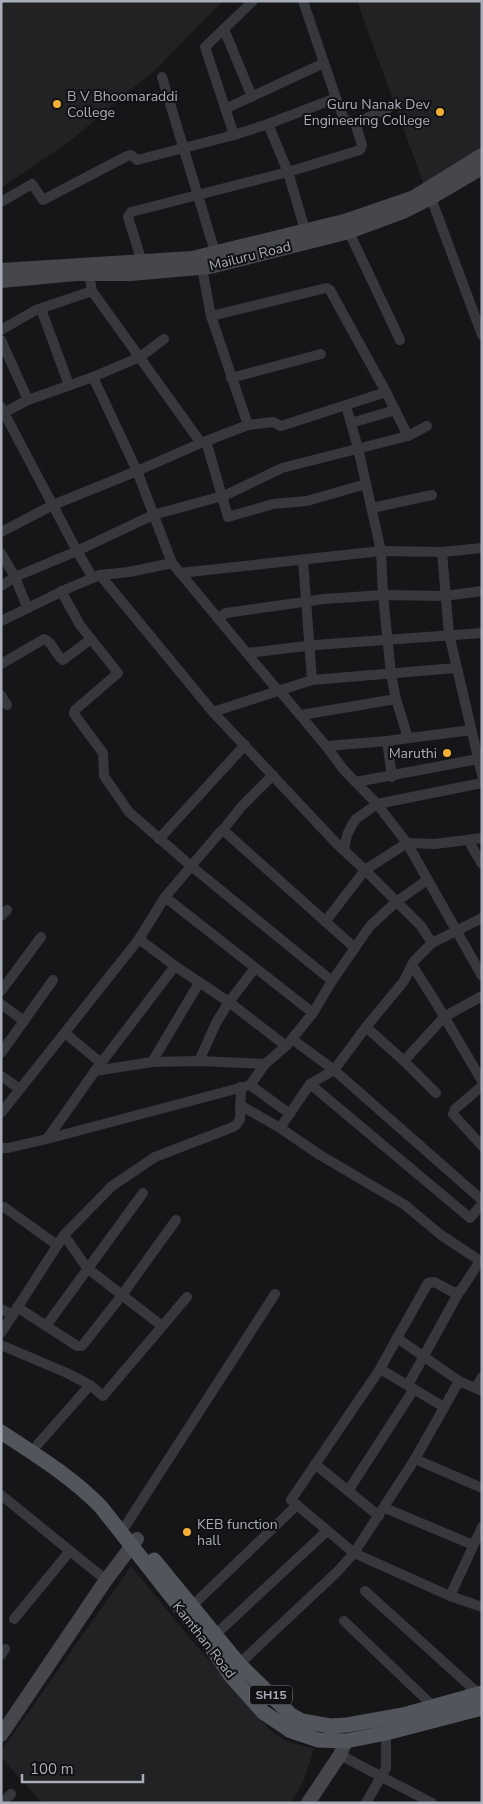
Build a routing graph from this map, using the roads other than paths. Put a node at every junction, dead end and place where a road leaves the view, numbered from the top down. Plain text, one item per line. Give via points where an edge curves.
1 (253, 1) edge
2 (303, 1) edge
3 (224, 30) junction
4 (324, 64) junction
5 (162, 77) dead end
6 (252, 97) junction
7 (336, 98) junction
8 (389, 108) dead end
9 (225, 109) junction
10 (355, 123) junction
11 (268, 124) junction
12 (234, 135) junction
13 (185, 148) junction
14 (482, 156) edge
15 (482, 168) edge
16 (288, 172) junction
17 (198, 194) junction
18 (431, 198) junction
19 (1, 202) edge
20 (305, 230) junction
21 (349, 232) junction
22 (215, 252) junction
23 (142, 262) junction
24 (202, 268) junction
25 (1, 270) edge
26 (89, 274) junction
27 (1, 281) edge
28 (92, 291) junction
29 (41, 309) junction
30 (212, 316) junction
31 (1, 330) edge
32 (482, 335) edge
33 (1, 340) edge
34 (164, 340) dead end
35 (400, 340) dead end
36 (321, 354) dead end
37 (140, 357) junction
38 (93, 377) junction
39 (231, 378) junction
40 (69, 385) junction
41 (386, 392) junction
42 (28, 400) junction
43 (346, 406) junction
44 (395, 410) junction
45 (2, 411) edge
46 (351, 423) junction
47 (248, 425) junction
48 (427, 426) dead end
49 (408, 436) junction
50 (204, 442) junction
51 (358, 448) junction
52 (137, 471) junction
53 (366, 484) junction
54 (432, 495) dead end
55 (222, 496) junction
56 (53, 506) junction
57 (372, 508) junction
58 (153, 515) junction
59 (1, 532) edge
60 (482, 548) edge
61 (77, 551) junction
62 (381, 551) junction
63 (442, 552) junction
64 (1, 553) edge
65 (303, 560) junction
66 (172, 563) junction
67 (180, 572) junction
68 (97, 576) junction
69 (15, 577) junction
70 (1, 586) edge
71 (61, 591) junction
72 (482, 592) edge
73 (383, 594) junction
74 (444, 596) junction
75 (306, 603) junction
76 (28, 607) junction
77 (218, 618) junction
78 (1, 621) edge
79 (482, 633) edge
80 (449, 634) junction
81 (91, 639) junction
82 (388, 639) junction
83 (310, 645) junction
84 (247, 653) junction
85 (1, 664) edge
86 (456, 668) junction
87 (392, 674) junction
88 (312, 680) junction
89 (279, 690) junction
90 (1, 695) edge
91 (396, 699) junction
92 (7, 705) dead end
93 (213, 712) junction
94 (301, 715) junction
95 (471, 730) junction
96 (408, 738) junction
97 (387, 742) junction
98 (245, 745) junction
99 (326, 746) junction
100 (478, 759) junction
101 (273, 775) junction
102 (482, 775) edge
103 (392, 777) junction
104 (356, 782) junction
105 (482, 783) edge
106 (378, 804) junction
107 (223, 830) junction
108 (482, 838) edge
109 (159, 839) junction
110 (468, 840) junction
111 (407, 843) junction
112 (344, 850) junction
113 (482, 864) edge
114 (191, 866) junction
115 (365, 870) junction
116 (427, 880) junction
117 (165, 897) junction
118 (396, 902) junction
119 (482, 918) edge
120 (325, 922) junction
121 (457, 931) junction
122 (41, 937) dead end
123 (139, 939) junction
124 (432, 944) junction
125 (355, 948) junction
126 (479, 964) edge
127 (412, 965) junction
128 (175, 966) junction
129 (255, 968) junction
130 (482, 976) edge
131 (53, 980) dead end
132 (332, 981) junction
133 (199, 983) junction
134 (1, 991) edge
135 (482, 996) edge
136 (229, 1002) junction
137 (1, 1004) edge
138 (313, 1013) junction
139 (444, 1017) junction
140 (24, 1022) junction
141 (366, 1027) junction
142 (65, 1033) junction
143 (289, 1042) junction
144 (1, 1054) edge
145 (199, 1061) junction
146 (404, 1061) junction
147 (152, 1062) junction
148 (265, 1064) junction
149 (98, 1067) junction
150 (334, 1070) junction
151 (1, 1076) edge
152 (482, 1082) edge
153 (310, 1084) junction
154 (246, 1086) junction
155 (482, 1086) edge
156 (20, 1089) junction
157 (436, 1093) dead end
158 (240, 1105) junction
159 (1, 1112) edge
160 (290, 1114) junction
161 (280, 1128) junction
162 (47, 1139) junction
163 (482, 1146) edge
164 (1, 1148) edge
165 (143, 1193) dead end
166 (482, 1200) edge
167 (482, 1204) edge
168 (4, 1207) dead end
169 (176, 1220) dead end
170 (64, 1235) junction
171 (58, 1245) junction
172 (481, 1261) edge
173 (87, 1268) junction
174 (459, 1292) junction
175 (275, 1294) dead end
176 (122, 1295) junction
177 (187, 1297) dead end
178 (1, 1309) edge
179 (15, 1311) junction
180 (46, 1326) junction
181 (162, 1326) junction
182 (1, 1333) edge
183 (397, 1338) junction
184 (1, 1345) edge
185 (424, 1356) junction
186 (380, 1369) junction
187 (482, 1377) edge
188 (458, 1381) junction
189 (90, 1385) junction
190 (411, 1387) junction
191 (479, 1389) edge
192 (444, 1407) junction
193 (1, 1420) edge
194 (1, 1432) edge
195 (38, 1444) junction
196 (415, 1459) junction
197 (316, 1464) junction
198 (482, 1488) edge
199 (348, 1491) junction
200 (2, 1497) edge
201 (297, 1505) junction
202 (382, 1512) junction
203 (126, 1525) junction
204 (482, 1527) edge
205 (327, 1531) junction
206 (134, 1542) junction
207 (473, 1545) junction
208 (70, 1551) junction
209 (354, 1553) junction
210 (106, 1580) junction
211 (365, 1591) dead end
212 (450, 1596) junction
213 (192, 1606) junction
214 (482, 1607) edge
215 (14, 1619) dead end
216 (344, 1621) dead end
217 (215, 1635) junction
218 (239, 1664) junction
219 (478, 1702) edge
220 (434, 1706) junction
221 (6, 1719) edge
222 (318, 1732) junction
223 (386, 1733) junction
224 (1, 1735) edge
225 (343, 1751) junction
226 (381, 1777) junction
227 (412, 1793) junction
228 (11, 1794) dead end
229 (2, 1803) edge
230 (308, 1803) edge
231 (316, 1803) edge
232 (366, 1803) edge
233 (406, 1803) edge
234 (432, 1803) edge

1 - 3 street
2 - 4 street
3 - 6 street
3 - 9 street via 205,47
4 - 6 street
4 - 7 street
5 - 13 street
6 - 9 street
7 - 10 street via 344,119
7 - 11 street
8 - 10 street
9 - 12 street
10 - 16 street via 362,145 360,150
11 - 12 street
11 - 16 street
12 - 13 street
13 - 17 street
13 - 19 street via 137,160 127,156 42,200 32,184
14 - 20 street via 414,196 344,221
15 - 18 street, Mailuru Road
16 - 17 street
16 - 20 street
17 - 22 street
17 - 23 street via 129,213
18 - 21 street, Mailuru Road
18 - 32 street
20 - 22 street
21 - 24 street, Mailuru Road
21 - 35 street
22 - 23 street via 185,259
23 - 25 street
24 - 26 street, Mailuru Road
24 - 30 street
26 - 27 street, Mailuru Road
26 - 28 street
28 - 29 street
28 - 37 street
29 - 31 street
29 - 40 street
30 - 39 street
30 - 41 street via 326,288 332,293
33 - 42 street
34 - 37 street
36 - 39 street
37 - 38 street
37 - 50 street
38 - 40 street
38 - 52 street
39 - 47 street
40 - 42 street
41 - 43 street
41 - 44 street
42 - 45 street
43 - 46 street
43 - 47 street via 282,426 274,422
44 - 46 street
44 - 49 street
45 - 56 street
46 - 51 street
47 - 50 street
48 - 49 street
49 - 51 street
50 - 52 street
50 - 55 street
51 - 53 street
51 - 55 street via 282,468
52 - 56 street
52 - 58 street
53 - 55 street via 230,518
53 - 57 street
54 - 57 street
55 - 58 street
56 - 59 street
56 - 61 street
57 - 62 street
58 - 61 street
58 - 66 street
60 - 63 street
61 - 68 street
61 - 69 street
62 - 63 street
62 - 65 street
62 - 73 street
63 - 74 street
64 - 69 street
65 - 67 street
65 - 75 street
66 - 67 street
66 - 68 street
67 - 77 street
68 - 71 street
68 - 93 street
69 - 70 street
69 - 76 street
71 - 76 street
71 - 81 street
72 - 74 street
73 - 74 street
73 - 75 street
73 - 82 street
74 - 80 street
75 - 77 street via 226,614
75 - 83 street
76 - 78 street
77 - 84 street
79 - 80 street
80 - 82 street
80 - 86 street
81 - 85 street via 63,660 44,639
81 - 109 street via 118,673 74,714 103,752 104,776 122,804
82 - 83 street
82 - 87 street
83 - 84 street
83 - 88 street
84 - 89 street
86 - 87 street
86 - 95 street
87 - 88 street
87 - 91 street
88 - 89 street
89 - 93 street
89 - 94 street
90 - 92 street
91 - 94 street
91 - 96 street
93 - 98 street
94 - 99 street
95 - 96 street
95 - 100 street
96 - 97 street
97 - 99 street
97 - 103 street
98 - 101 street
98 - 109 street
99 - 104 street
100 - 102 street
100 - 103 street
101 - 107 street
101 - 112 street
103 - 104 street
104 - 106 street
105 - 106 street
106 - 111 street
106 - 112 street via 356,819 348,830
107 - 114 street
107 - 120 street
108 - 110 street
109 - 114 street
110 - 111 street
110 - 113 street
111 - 115 street
111 - 116 street
112 - 115 street
114 - 117 street
114 - 132 street
115 - 118 street
115 - 120 street
116 - 118 street
116 - 121 street
117 - 123 street
117 - 129 street
118 - 124 street via 421,926
118 - 125 street via 370,926
119 - 121 street
120 - 125 street
121 - 124 street
121 - 126 street
122 - 134 street
123 - 128 street
123 - 142 street
124 - 127 street
125 - 132 street
126 - 130 street
127 - 139 street
127 - 141 street via 404,981
128 - 133 street
128 - 149 street
129 - 136 street
129 - 138 street
131 - 140 street
132 - 138 street
133 - 136 street
133 - 147 street
135 - 139 street
136 - 143 street
136 - 145 street
137 - 140 street
138 - 143 street
139 - 146 street
139 - 152 street
140 - 144 street
141 - 146 street
141 - 150 street
142 - 149 street
142 - 156 street
143 - 148 street
143 - 150 street
145 - 147 street
145 - 148 street
146 - 157 street
147 - 149 street
148 - 154 street
149 - 162 street
150 - 153 street
150 - 166 street
151 - 156 street
153 - 160 street
153 - 167 street via 470,1218
154 - 158 street
154 - 160 street
154 - 162 street
155 - 163 street via 453,1112
156 - 159 street
158 - 161 street
158 - 170 street via 240,1119 233,1127 149,1160 112,1186
160 - 161 street
161 - 172 street via 404,1205
162 - 164 street
165 - 173 street
168 - 171 street
169 - 176 street
170 - 171 street
170 - 173 street
171 - 179 street
172 - 174 street
173 - 176 street
173 - 180 street
174 - 183 street via 434,1282 428,1283
174 - 185 street
175 - 203 street
176 - 180 street via 82,1346
176 - 181 street
177 - 181 street
178 - 179 street
179 - 180 street
179 - 182 street
181 - 189 street via 103,1396
183 - 185 street
183 - 186 street
184 - 189 street
185 - 188 street
185 - 190 street
186 - 190 street
186 - 197 street
187 - 191 street
188 - 191 street
188 - 192 street
189 - 195 street
190 - 192 street
190 - 199 street
192 - 196 street
193 - 195 main road, Kamthan Road / SH15
194 - 206 main road, Kamthan Road / SH15 via 83,1488
195 - 203 main road, Kamthan Road / SH15 via 84,1477
196 - 198 street
196 - 202 street
197 - 199 street
197 - 201 street via 291,1500
199 - 202 street
200 - 208 street
201 - 205 street
201 - 213 street
202 - 207 street
202 - 209 street
203 - 206 main road, Kamthan Road / SH15
204 - 207 street
205 - 209 street
205 - 217 street
206 - 210 street
206 - 213 main road, Kamthan Road / SH15
206 - 222 main road, Kamthan Road / SH15 via 230,1676 263,1712 291,1731
207 - 212 street
208 - 210 street
208 - 215 street
209 - 212 street
209 - 218 street
210 - 221 street
211 - 219 street
212 - 214 street
213 - 217 main road, Kamthan Road / SH15
216 - 220 street
217 - 218 main road, Kamthan Road / SH15
218 - 222 main road, Kamthan Road / SH15 via 291,1715
219 - 220 main road, Kamthan Road / SH15
219 - 223 main road, Kamthan Road / SH15
220 - 222 main road, Kamthan Road / SH15
221 - 224 street
222 - 225 main road, Kamthan Road / SH15
223 - 225 main road, Kamthan Road / SH15
223 - 226 street via 386,1768
225 - 226 street
225 - 230 street
225 - 231 street
226 - 227 street
226 - 232 street
227 - 233 street
227 - 234 street
228 - 229 street

